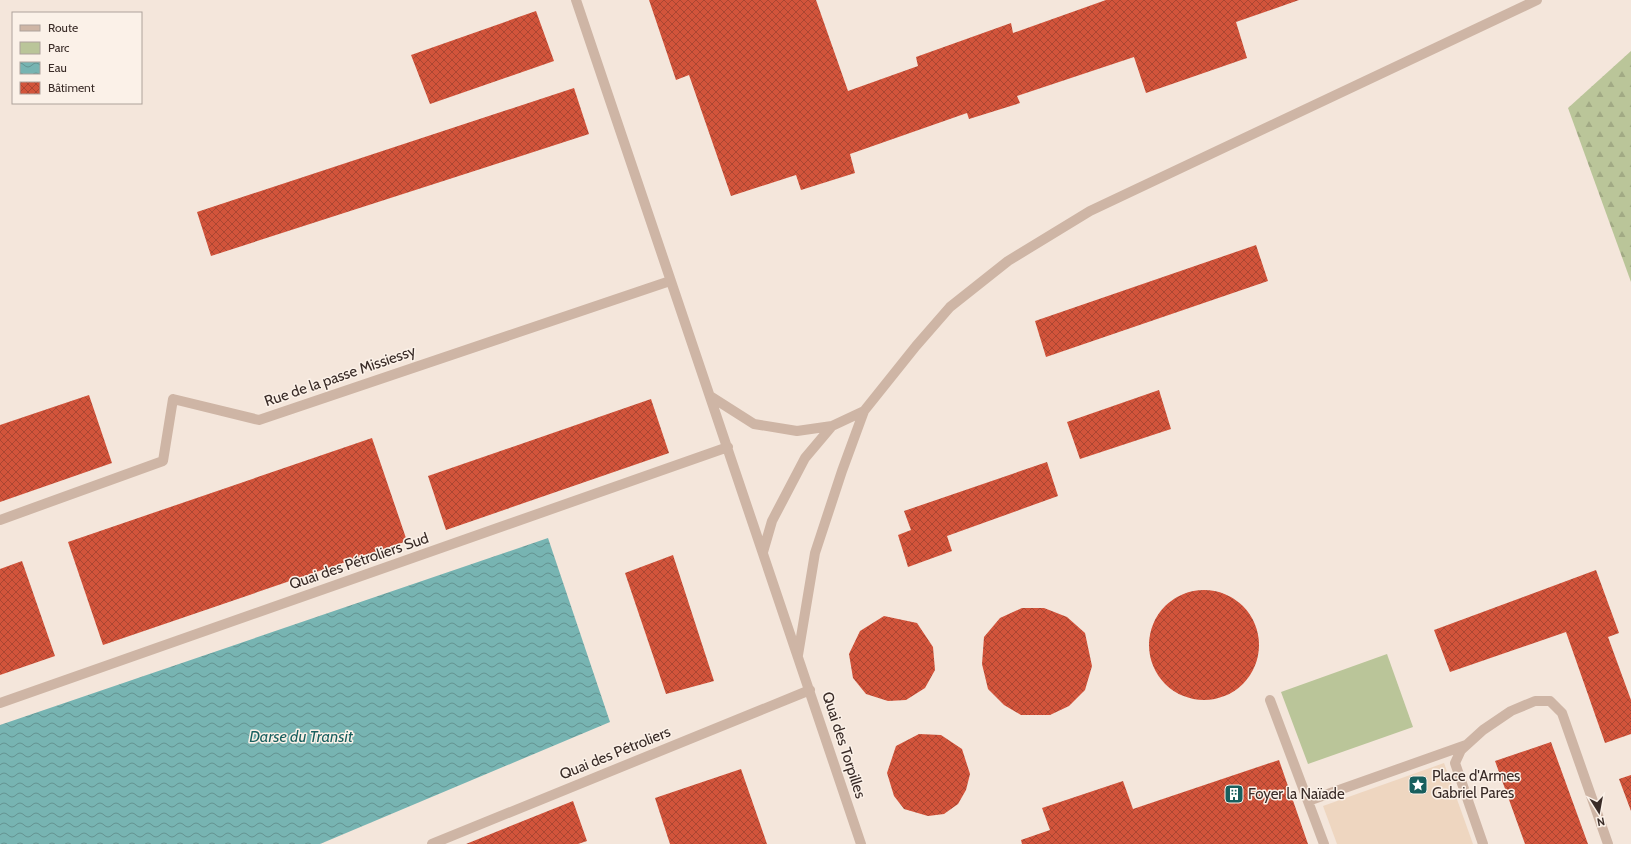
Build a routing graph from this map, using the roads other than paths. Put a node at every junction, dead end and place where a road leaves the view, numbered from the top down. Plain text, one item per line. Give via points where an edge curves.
1 (576, 0) edge
2 (1537, 0) edge
3 (670, 281) junction
4 (710, 396) junction
5 (864, 411) junction
6 (832, 426) junction
7 (728, 447) junction
8 (0, 520) edge
9 (763, 552) junction
10 (798, 655) junction
11 (810, 690) junction
12 (1270, 700) dead end
13 (0, 703) edge
14 (1467, 744) junction
15 (1308, 801) junction
16 (432, 844) edge
17 (861, 844) edge
18 (1324, 844) edge
19 (1483, 844) edge
20 (1608, 844) edge

1 - 3 street, Quai des Torpilles
2 - 5 street via 1090,211 1008,261 950,307
3 - 4 street, Quai des Torpilles
3 - 8 street, Rue de la passe Missiessy via 259,420 173,399 163,461
4 - 6 street via 754,424 797,431
4 - 7 street, Quai des Torpilles
5 - 6 street
5 - 10 street via 815,553
6 - 9 street via 805,458 772,521
7 - 9 street, Quai des Torpilles
7 - 13 street, Quai des Pétroliers Sud
9 - 10 street, Quai des Torpilles
10 - 11 street, Quai des Torpilles
11 - 16 street, Quai des Pétroliers
11 - 17 street, Quai des Torpilles
12 - 15 street
14 - 15 street
14 - 19 street via 1455,763
14 - 20 street via 1511,711 1535,701 1550,701 1562,713
15 - 18 street

